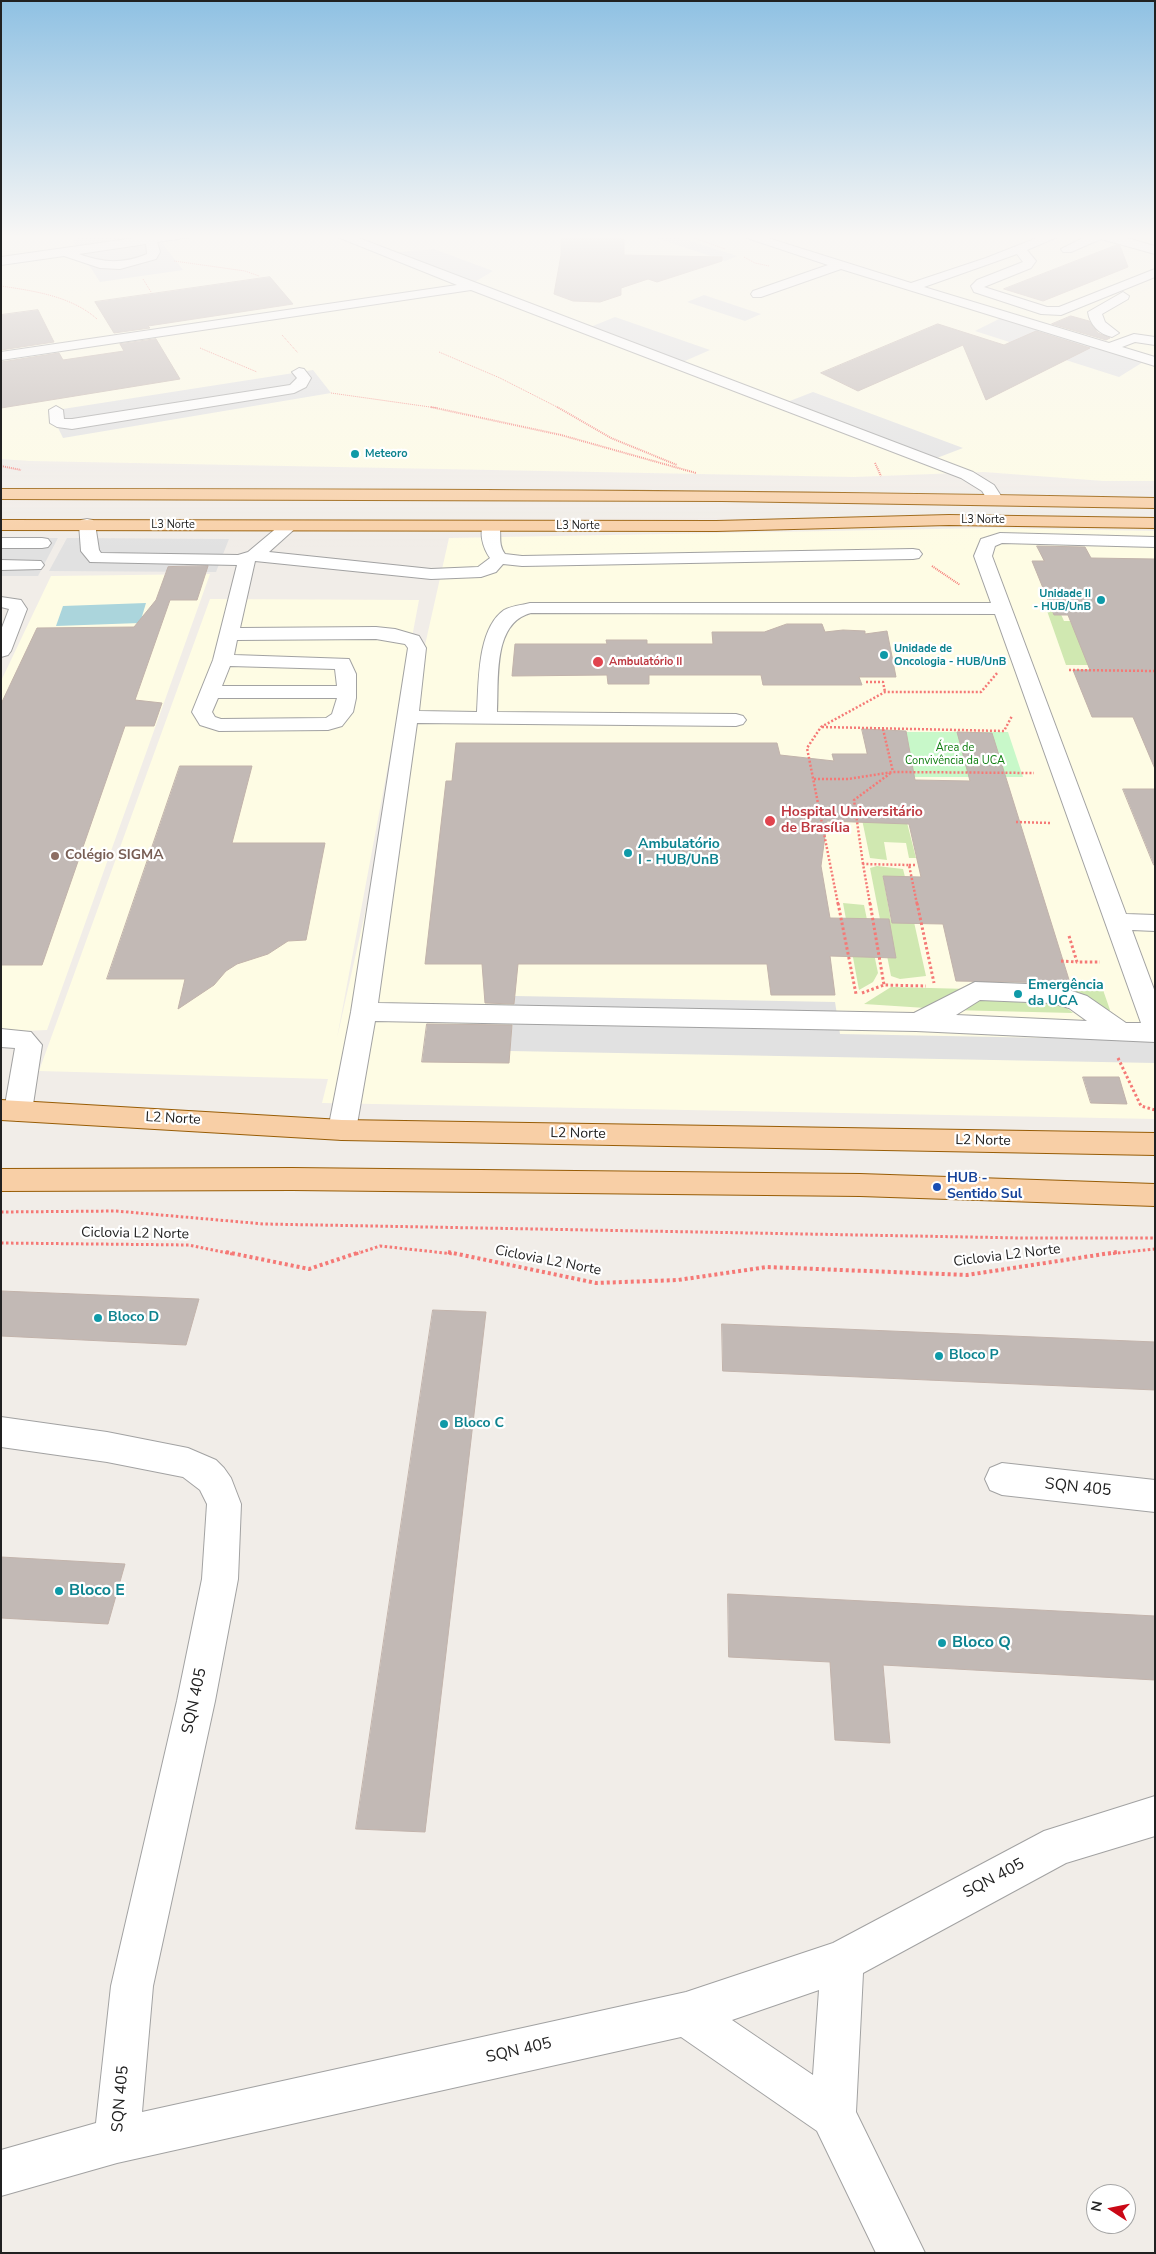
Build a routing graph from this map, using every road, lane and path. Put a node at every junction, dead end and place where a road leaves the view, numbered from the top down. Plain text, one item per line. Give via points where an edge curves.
1 (112, 339) edge
2 (178, 339) edge
3 (286, 339) edge
4 (607, 339) edge
5 (1043, 339) edge
6 (1082, 339) edge
7 (1093, 339) edge
8 (1131, 339) edge
9 (1142, 339) edge
10 (1088, 341) junction
11 (1155, 341) edge
12 (1109, 348) junction
13 (439, 352) dead end
14 (1, 356) edge
15 (301, 356) dead end
16 (1139, 357) junction
17 (1155, 362) edge
18 (299, 372) dead end
19 (260, 373) dead end
20 (331, 393) dead end
21 (56, 410) dead end
22 (1, 494) edge
23 (85, 494) junction
24 (762, 498) junction
25 (995, 499) junction
26 (1155, 503) edge
27 (1155, 523) edge
28 (63, 524) junction
29 (87, 524) junction
30 (1, 525) edge
31 (291, 525) junction
32 (491, 525) junction
33 (716, 526) junction
34 (1155, 542) edge
35 (1, 543) edge
36 (42, 543) dead end
37 (913, 554) joint
38 (250, 558) junction
39 (500, 558) junction
40 (1, 565) edge
41 (35, 565) dead end
42 (1, 602) edge
43 (994, 609) junction
44 (7, 627) edge
45 (231, 634) junction
46 (1, 651) edge
47 (223, 660) junction
48 (1003, 668) dead end
49 (1069, 670) dead end
50 (1155, 671) edge
51 (866, 682) dead end
52 (211, 692) junction
53 (346, 692) junction
54 (885, 692) junction
55 (487, 716) junction
56 (408, 717) junction
57 (736, 720) dead end
58 (1018, 720) dead end
59 (821, 727) junction
60 (883, 729) junction
61 (893, 772) junction
62 (1037, 773) dead end
63 (813, 779) junction
64 (1016, 822) dead end
65 (1054, 823) dead end
66 (863, 864) junction
67 (909, 864) junction
68 (917, 865) dead end
69 (1117, 922) junction
70 (1155, 923) edge
71 (1069, 936) dead end
72 (1061, 962) dead end
73 (1077, 962) junction
74 (1101, 962) dead end
75 (934, 986) dead end
76 (856, 996) junction
77 (858, 1002) dead end
78 (364, 1012) junction
79 (916, 1022) junction
80 (1155, 1027) edge
81 (1121, 1032) junction
82 (1155, 1033) edge
83 (1, 1038) edge
84 (1118, 1057) dead end
85 (1155, 1110) edge
86 (10, 1111) edge
87 (342, 1130) junction
88 (1155, 1144) edge
89 (1, 1180) edge
90 (1155, 1195) edge
91 (1, 1212) edge
92 (1155, 1238) edge
93 (1, 1243) edge
94 (1155, 1249) edge
95 (1, 1432) edge
96 (1002, 1479) dead end
97 (1155, 1496) edge
98 (1155, 1816) edge
99 (842, 1960) junction
100 (686, 2014) junction
101 (833, 2115) junction
102 (117, 2140) junction
103 (1, 2173) edge
104 (901, 2253) edge

1 - 14 street
2 - 19 path
3 - 15 path
4 - 25 street via 795,409 814,406 950,457 939,465 988,488
5 - 16 street via 1122,362
6 - 10 street
7 - 10 street
8 - 12 street
9 - 11 street
10 - 12 street
12 - 16 street
13 - 20 path via 500,378 611,438 698,474 622,450 474,414
16 - 17 street
18 - 21 street via 304,378 294,389 101,420 63,424 57,422
22 - 23 main road, L3 Norte
23 - 24 main road, L3 Norte
23 - 28 main road via 110,499 114,505 97,518
24 - 25 main road, L3 Norte
24 - 33 main road via 695,504 692,512 695,520
25 - 26 main road, L3 Norte
27 - 33 main road, L3 Norte via 930,520
28 - 29 main road, L3 Norte
28 - 30 main road, L3 Norte
29 - 31 main road, L3 Norte
29 - 38 street via 90,551 96,558
31 - 32 main road, L3 Norte
31 - 38 street
32 - 33 main road, L3 Norte
32 - 39 street via 491,548
34 - 43 street via 993,539 983,556
35 - 36 street
37 - 39 street via 522,561
37 - 43 path
38 - 39 street via 432,574 481,572
38 - 45 street
40 - 41 street
42 - 44 street via 15,604 18,609
43 - 55 street via 530,608 510,614 498,629 492,656
43 - 69 street
44 - 46 street
45 - 47 street
45 - 56 street via 376,633 412,640 417,648
47 - 52 street
47 - 53 street via 342,663 347,676
48 - 54 path via 981,692
49 - 50 path
51 - 54 path via 883,682
52 - 53 street
52 - 53 street via 202,712 207,721 219,725 336,722 343,715
54 - 59 path
55 - 56 street
55 - 57 street
56 - 78 street
58 - 60 path via 1015,711 1004,730
59 - 60 path
59 - 63 path via 807,748
60 - 61 path
61 - 62 path
61 - 63 path via 848,779
61 - 66 path via 854,800
63 - 76 path
64 - 65 path
66 - 67 path
66 - 76 path via 884,984
67 - 68 path
67 - 75 path
69 - 70 street
69 - 80 street
71 - 73 path
72 - 73 path
73 - 74 path
76 - 77 path
78 - 79 street
78 - 87 street
79 - 81 street
79 - 81 street via 975,991 1054,994 1078,1002
81 - 82 street
83 - 86 street via 22,1039 29,1045
84 - 85 path via 1141,1106
86 - 87 main road, L2 Norte
87 - 88 main road, L2 Norte
89 - 90 main road via 292,1179 860,1185
91 - 92 path via 116,1211 264,1224
93 - 94 path, Ciclovia L2 Norte via 189,1245 309,1270 380,1246 446,1252 596,1283 678,1280 767,1267 967,1275
95 - 102 street, SQN 405 via 107,1447 188,1463 212,1479 224,1504 220,1579 132,1986
96 - 97 street, SQN 405
98 - 99 street, SQN 405 via 1058,1845
99 - 100 street, SQN 405
99 - 101 street
100 - 101 street
100 - 102 street, SQN 405
101 - 104 street
102 - 103 street, SQN 405

